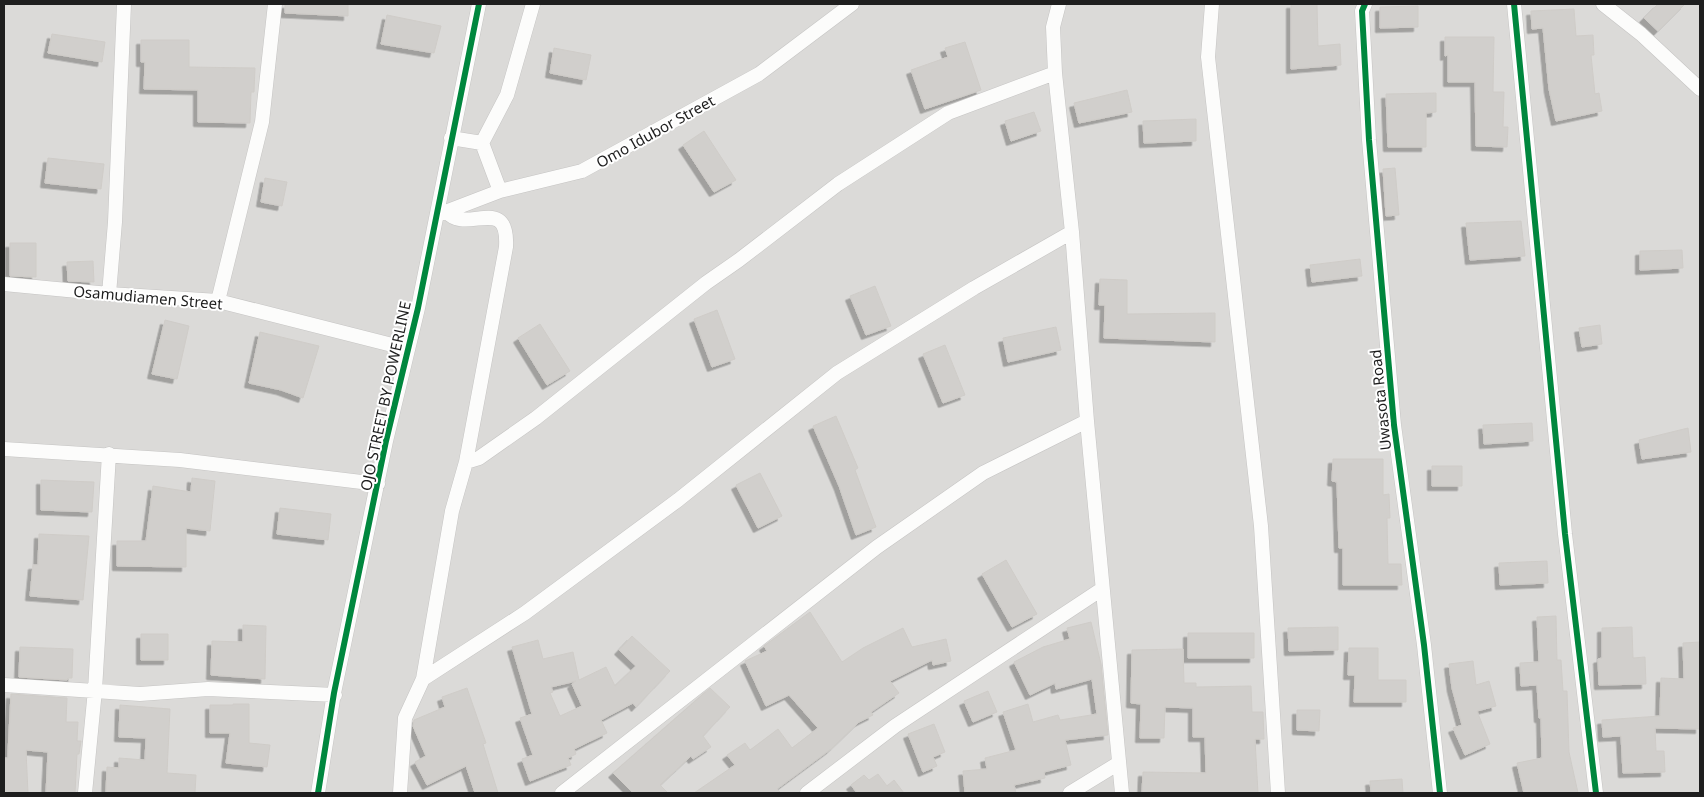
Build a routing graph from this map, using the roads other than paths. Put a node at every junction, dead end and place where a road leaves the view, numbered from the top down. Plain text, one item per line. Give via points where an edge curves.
1 (124, 4) edge
2 (275, 4) edge
3 (479, 4) edge
4 (533, 4) edge
5 (852, 4) edge
6 (1059, 4) edge
7 (1212, 4) edge
8 (1365, 4) edge
9 (1514, 4) edge
10 (1603, 4) edge
11 (1055, 73) junction
12 (1700, 89) edge
13 (451, 138) junction
14 (482, 143) junction
15 (500, 192) junction
16 (442, 214) junction
17 (1072, 232) junction
18 (4, 284) edge
19 (108, 294) junction
20 (218, 301) junction
21 (408, 349) junction
22 (1086, 421) junction
23 (4, 449) edge
24 (109, 454) junction
25 (466, 462) junction
26 (378, 484) junction
27 (1102, 589) junction
28 (423, 679) junction
29 (4, 685) edge
30 (95, 690) junction
31 (335, 695) junction
32 (1119, 763) junction
33 (85, 793) edge
34 (318, 793) edge
35 (400, 793) edge
36 (562, 793) edge
37 (807, 793) edge
38 (1070, 793) edge
39 (1122, 793) edge
40 (1278, 793) edge
41 (1440, 793) edge
42 (1596, 793) edge

1 - 19 street via 115,222
2 - 20 street via 262,122
3 - 13 street, OJO STREET BY POWERLINE
4 - 14 street via 506,95
5 - 15 street, Omo Idubor Street via 759,74 582,171
6 - 11 street via 1053,26
7 - 40 street via 1208,57 1261,526
8 - 41 street, Uwasota Road via 1362,10 1369,140 1394,425
9 - 42 street via 1566,534
10 - 12 street
11 - 17 street
11 - 25 street via 948,113 838,184 706,283 536,418 479,458
13 - 14 street
13 - 16 street, OJO STREET BY POWERLINE
14 - 15 street
15 - 16 street, Omo Idubor Street
16 - 21 street, OJO STREET BY POWERLINE
16 - 25 street via 459,219 494,218 504,225 507,233
17 - 22 street
17 - 28 street via 837,373 662,512 525,613
18 - 19 street, Osamudiamen Street
19 - 20 street, Osamudiamen Street
20 - 21 street, Osamudiamen Street
21 - 26 street, OJO STREET BY POWERLINE
22 - 27 street
22 - 36 street via 983,473 877,547
23 - 24 street
24 - 26 street
24 - 30 street
25 - 28 street via 452,511
26 - 31 street, OJO STREET BY POWERLINE
27 - 32 street
27 - 37 street via 902,721
28 - 35 street via 406,718
29 - 30 street
30 - 31 street via 140,694 208,689
30 - 33 street
31 - 34 street, OJO STREET BY POWERLINE
32 - 38 street
32 - 39 street

